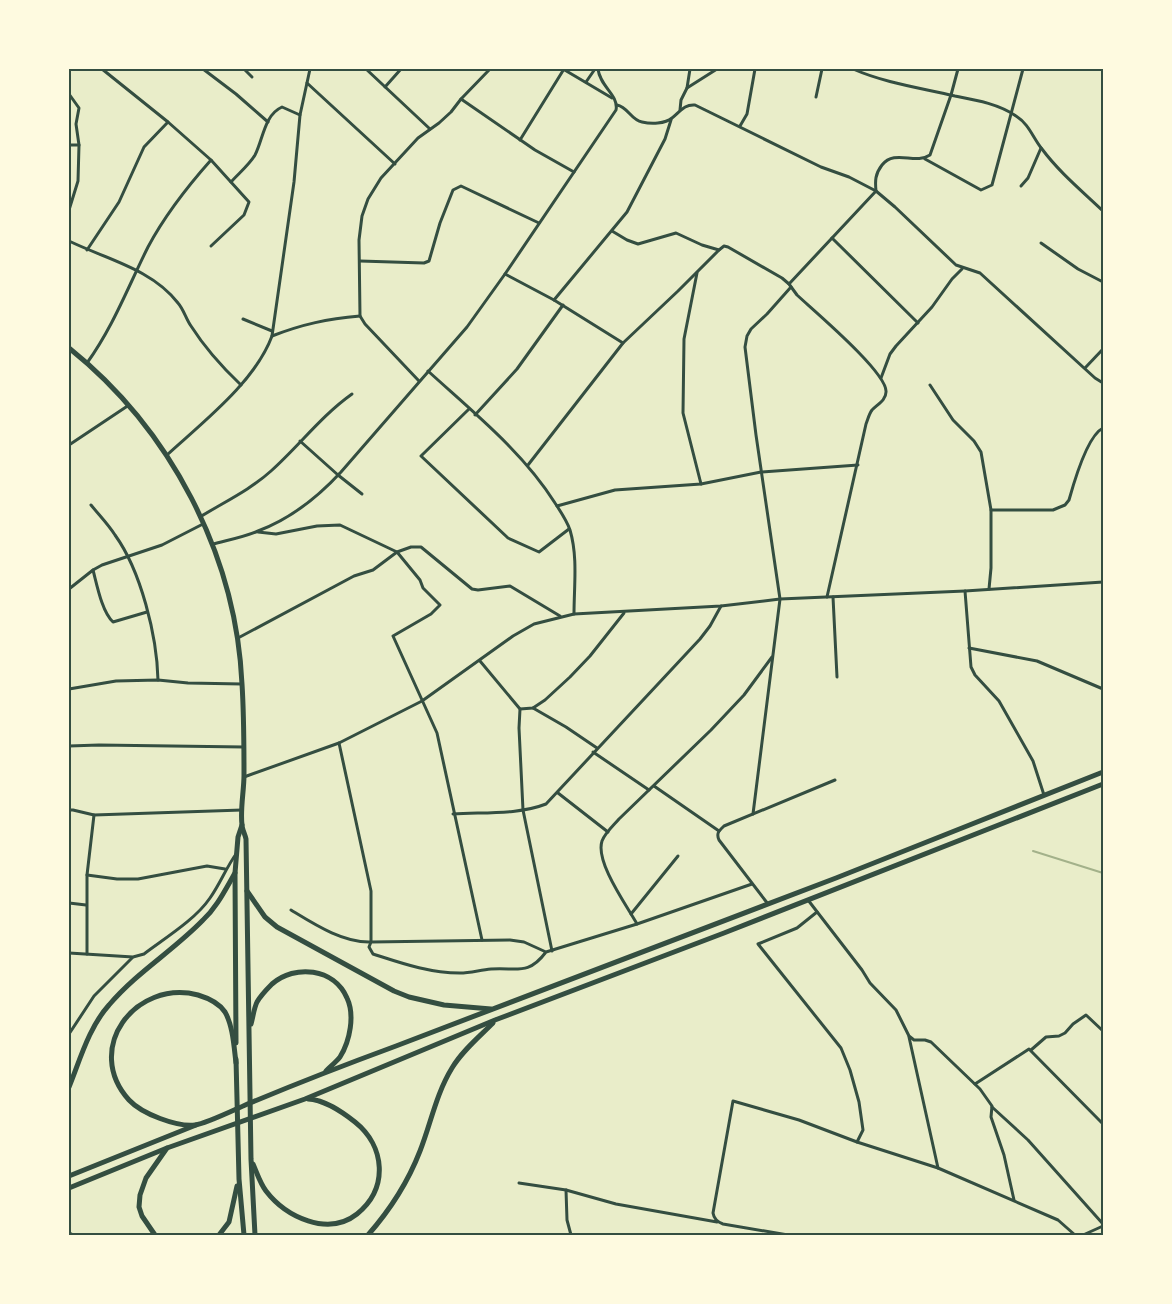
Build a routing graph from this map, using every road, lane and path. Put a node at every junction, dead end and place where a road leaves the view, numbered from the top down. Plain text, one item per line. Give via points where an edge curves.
1 (102, 69) edge
2 (203, 69) edge
3 (244, 69) edge
4 (310, 69) edge
5 (366, 69) edge
6 (401, 69) edge
7 (490, 69) edge
8 (563, 69) edge
9 (596, 69) edge
10 (690, 69) edge
11 (717, 69) edge
12 (755, 69) edge
13 (822, 69) edge
14 (853, 69) edge
15 (958, 69) edge
16 (1023, 69) edge
17 (252, 77) dead end
18 (586, 82) junction
19 (307, 83) junction
20 (385, 86) junction
21 (687, 88) junction
22 (69, 94) edge
23 (951, 95) junction
24 (816, 97) dead end
25 (461, 99) junction
26 (615, 99) junction
27 (617, 105) junction
28 (680, 111) junction
29 (1012, 113) junction
30 (300, 115) junction
31 (671, 120) junction
32 (168, 122) junction
33 (268, 122) junction
34 (740, 126) junction
35 (430, 129) junction
36 (520, 140) junction
37 (69, 145) edge
38 (78, 145) junction
39 (1041, 148) junction
40 (925, 158) junction
41 (211, 160) junction
42 (394, 164) junction
43 (574, 172) junction
44 (231, 182) junction
45 (1021, 186) dead end
46 (876, 191) junction
47 (69, 210) edge
48 (1103, 211) edge
49 (539, 223) junction
50 (612, 231) junction
51 (832, 238) junction
52 (69, 241) edge
53 (1041, 243) dead end
54 (211, 246) dead end
55 (87, 250) junction
56 (718, 250) junction
57 (360, 261) junction
58 (962, 269) junction
59 (138, 271) junction
60 (697, 272) junction
61 (505, 274) junction
62 (1103, 282) edge
63 (790, 285) junction
64 (554, 300) junction
65 (562, 305) junction
66 (360, 316) junction
67 (243, 319) dead end
68 (918, 323) junction
69 (272, 331) junction
70 (272, 336) junction
71 (623, 343) junction
72 (69, 348) edge
73 (1103, 349) edge
74 (87, 363) junction
75 (1085, 368) junction
76 (428, 371) junction
77 (881, 378) junction
78 (419, 381) junction
79 (1103, 383) edge
80 (242, 385) junction
81 (930, 385) dead end
82 (352, 394) dead end
83 (129, 405) junction
84 (469, 409) junction
85 (475, 415) junction
86 (1103, 428) edge
87 (300, 441) junction
88 (70, 443) edge
89 (167, 456) junction
90 (528, 465) junction
91 (858, 465) junction
92 (761, 472) junction
93 (338, 475) junction
94 (701, 484) junction
95 (362, 494) dead end
96 (90, 506) dead end
97 (557, 506) junction
98 (991, 510) junction
99 (200, 517) junction
100 (203, 524) junction
101 (570, 529) junction
102 (257, 532) junction
103 (213, 544) junction
104 (397, 552) junction
105 (128, 556) junction
106 (93, 570) junction
107 (1103, 582) edge
108 (69, 589) edge
109 (989, 590) junction
110 (965, 591) junction
111 (828, 597) junction
112 (832, 597) junction
113 (780, 600) junction
114 (720, 606) junction
115 (147, 612) junction
116 (624, 612) junction
117 (574, 614) junction
118 (560, 616) junction
119 (238, 638) junction
120 (969, 648) junction
121 (773, 656) junction
122 (480, 661) junction
123 (838, 677) dead end
124 (158, 680) junction
125 (242, 684) junction
126 (69, 689) edge
127 (1103, 689) edge
128 (422, 701) junction
129 (533, 708) junction
130 (520, 709) junction
131 (339, 743) junction
132 (69, 746) edge
133 (244, 747) junction
134 (598, 748) junction
135 (593, 752) junction
136 (1103, 772) edge
137 (244, 776) junction
138 (834, 780) dead end
139 (1103, 784) edge
140 (654, 786) junction
141 (649, 790) junction
142 (558, 793) junction
143 (1044, 795) junction
144 (69, 810) edge
145 (242, 810) junction
146 (522, 810) junction
147 (453, 814) junction
148 (753, 814) junction
149 (94, 816) junction
150 (242, 824) junction
151 (719, 830) junction
152 (608, 832) junction
153 (237, 852) junction
154 (678, 856) dead end
155 (225, 869) junction
156 (236, 873) junction
157 (87, 875) junction
158 (752, 884) junction
159 (247, 890) junction
160 (808, 900) junction
161 (69, 903) edge
162 (768, 904) junction
163 (86, 905) junction
164 (292, 910) dead end
165 (817, 912) junction
166 (631, 914) junction
167 (637, 924) junction
168 (482, 940) junction
169 (371, 942) junction
170 (552, 950) junction
171 (546, 952) junction
172 (69, 953) edge
173 (87, 954) junction
174 (133, 957) junction
175 (494, 1009) junction
176 (495, 1020) junction
177 (71, 1026) edge
178 (250, 1029) junction
179 (1103, 1031) edge
180 (69, 1034) edge
181 (909, 1036) junction
182 (1031, 1050) junction
183 (236, 1063) junction
184 (324, 1072) junction
185 (975, 1084) junction
186 (69, 1087) edge
187 (305, 1099) junction
188 (992, 1106) junction
189 (1103, 1122) edge
190 (196, 1125) junction
191 (857, 1142) junction
192 (167, 1148) junction
193 (251, 1159) junction
194 (938, 1168) junction
195 (69, 1176) edge
196 (239, 1179) junction
197 (519, 1183) dead end
198 (69, 1188) edge
199 (566, 1190) junction
200 (1014, 1200) junction
201 (718, 1222) junction
202 (1103, 1225) edge
203 (155, 1235) edge
204 (219, 1235) edge
205 (244, 1235) edge
206 (255, 1235) edge
207 (368, 1235) edge
208 (571, 1235) edge
209 (788, 1235) edge
210 (1075, 1235) edge
211 (1083, 1235) edge

1 - 32 street
2 - 33 street
3 - 17 street
4 - 19 street
5 - 20 street
6 - 20 street
7 - 25 street
8 - 18 street
8 - 36 street
9 - 18 street
9 - 26 street via 600,81
10 - 21 street
11 - 21 street
12 - 34 street via 747,114
13 - 24 street
14 - 23 street via 879,79
15 - 23 street
16 - 29 street
18 - 26 street
19 - 30 street
19 - 42 street
20 - 35 street
21 - 28 street
22 - 38 street via 79,108 76,124
23 - 29 street
23 - 40 street via 933,149
25 - 35 street
25 - 36 street
26 - 27 street
27 - 31 street via 626,108 640,122
27 - 43 street
28 - 31 street
28 - 34 street via 695,104
29 - 39 street via 1025,124
29 - 40 street via 992,185 987,188 981,190
30 - 33 street via 282,107
30 - 69 street via 294,182
31 - 50 street via 638,194
32 - 41 street
32 - 55 street via 144,147 119,202
33 - 44 street via 256,154
34 - 46 street
35 - 42 street
36 - 43 street
37 - 38 street
38 - 47 street via 78,181
39 - 45 street
39 - 48 street via 1060,171
40 - 46 street via 893,157 887,160 877,173
41 - 44 street
41 - 59 street via 164,220
42 - 57 street via 368,199 362,216
43 - 49 street
44 - 54 street via 249,202 244,215
46 - 51 street
46 - 58 street
49 - 57 street via 457,186 440,223 429,261
49 - 61 street
50 - 56 street via 638,244 676,233
50 - 64 street
51 - 63 street
51 - 68 street
52 - 55 street
53 - 62 street
55 - 59 street
56 - 60 street
56 - 63 street via 728,247
57 - 66 street
58 - 68 street
58 - 75 street via 980,273
59 - 74 street via 109,330
59 - 80 street via 157,282 179,303 190,325 211,353
60 - 71 street
60 - 94 street via 684,339 683,413
61 - 64 street
61 - 76 street via 467,327
63 - 77 street
63 - 92 street via 747,336
64 - 65 street
65 - 71 street
65 - 85 street via 517,369
66 - 70 street via 328,319
66 - 78 street
67 - 69 street
68 - 77 street via 890,354
69 - 70 street
70 - 80 street via 266,351
71 - 90 street
72 - 74 main road
73 - 75 street
74 - 83 main road
75 - 79 street
76 - 78 street
76 - 84 street
77 - 91 street via 886,384 886,392 883,400 869,414
78 - 93 street
80 - 89 street
81 - 98 street via 953,420 981,452
82 - 87 street
83 - 88 street
83 - 89 main road
84 - 85 street
84 - 101 street via 421,456 518,544 539,552
85 - 90 street
86 - 98 street via 1095,435 1065,504 1053,510
87 - 93 street
87 - 99 street via 253,485
89 - 99 main road
90 - 97 street
91 - 92 street
91 - 111 street
92 - 94 street
92 - 113 street
93 - 95 street
93 - 102 street via 298,509
94 - 97 street via 615,490
96 - 105 street via 116,535
97 - 101 street
98 - 109 street
99 - 100 main road
100 - 103 main road
100 - 105 street via 162,545
101 - 117 street via 575,552
102 - 103 street
102 - 104 street via 276,534 340,525
103 - 119 main road
104 - 118 street via 420,547 472,589 510,586
104 - 119 street via 373,570 354,576
104 - 128 street via 420,580 422,588 440,605 431,614 393,636
105 - 106 street
105 - 115 street
106 - 108 street
106 - 115 street via 105,611 113,622
107 - 109 street
109 - 110 street
110 - 112 street
110 - 120 street
111 - 112 street
111 - 113 street
112 - 123 street
113 - 114 street
113 - 121 street
114 - 116 street
114 - 134 street via 700,638
115 - 124 street via 155,644
116 - 117 street
116 - 129 street via 590,656
117 - 118 street
118 - 122 street via 534,624
119 - 125 main road
120 - 127 street via 1037,661
120 - 143 street via 975,675 1004,709 1033,761
121 - 140 street via 744,695
121 - 148 street
122 - 128 street
122 - 130 street
124 - 125 street
124 - 126 street via 116,681
125 - 133 main road
128 - 131 street
128 - 147 street via 437,733
129 - 130 street
129 - 134 street
130 - 146 street
131 - 137 street
131 - 169 street via 371,891
132 - 133 street
133 - 137 main road
134 - 135 street
135 - 141 street
135 - 142 street
136 - 143 main road
137 - 145 main road
138 - 148 street
139 - 160 main road
140 - 141 street
140 - 151 street
141 - 152 street
142 - 146 street via 546,804
142 - 152 street
143 - 162 main road
144 - 149 street
145 - 149 street
145 - 150 main road
146 - 147 street
146 - 170 street
147 - 168 street
148 - 151 street
149 - 157 street
150 - 153 main road
150 - 159 main road via 246,839
151 - 158 street via 718,840
152 - 166 street via 602,841 604,862
153 - 155 street
153 - 156 main road
154 - 166 street
155 - 157 street via 207,866 138,879
155 - 174 street via 200,911 144,954
156 - 183 main road
156 - 186 main road via 203,920 140,972 108,1006 93,1029
157 - 163 street
158 - 162 street
158 - 167 street
159 - 175 main road via 265,917 277,927 394,991 425,1002
159 - 178 main road
160 - 165 street
160 - 176 main road
161 - 163 street
162 - 175 main road
163 - 173 street
164 - 169 street via 344,937
165 - 181 street via 870,983 896,1010
165 - 191 street via 797,928 758,944 841,1048 859,1102 863,1130
166 - 167 street
167 - 170 street
168 - 169 street
168 - 171 street via 517,941
169 - 171 street via 369,947 373,954 430,971 461,973 527,969 540,961
170 - 171 street
172 - 173 street
173 - 174 street
174 - 177 street via 94,996
175 - 184 main road
176 - 187 main road
176 - 207 main road via 453,1066 410,1173 384,1216
177 - 180 street
178 - 184 main road via 258,1001 278,979 302,971 328,976 347,997 351,1022 346,1047
178 - 193 main road
179 - 182 street via 1086,1015 1065,1033 1046,1036
181 - 185 street via 914,1040 931,1042
181 - 194 street
182 - 185 street
182 - 189 street
183 - 190 main road via 229,1020 223,1009 203,996 165,994 139,1006 120,1025 114,1038 111,1062 128,1099 149,1114
183 - 196 main road
184 - 190 main road
185 - 188 street
187 - 192 main road
187 - 193 main road via 327,1103 361,1126 370,1137 380,1163 379,1176 371,1198 356,1215 319,1224 295,1216 275,1201 260,1180
188 - 200 street via 991,1117
188 - 202 street via 1028,1140
190 - 195 main road
191 - 194 street
191 - 201 street via 799,1120 733,1101 713,1213
192 - 198 main road
192 - 203 main road via 146,1178 140,1195 142,1216
193 - 206 main road
194 - 200 street
196 - 204 main road via 229,1222
196 - 205 main road
197 - 199 street
199 - 201 street via 616,1204
199 - 208 street
200 - 210 street via 1058,1220
201 - 209 street
202 - 211 street

